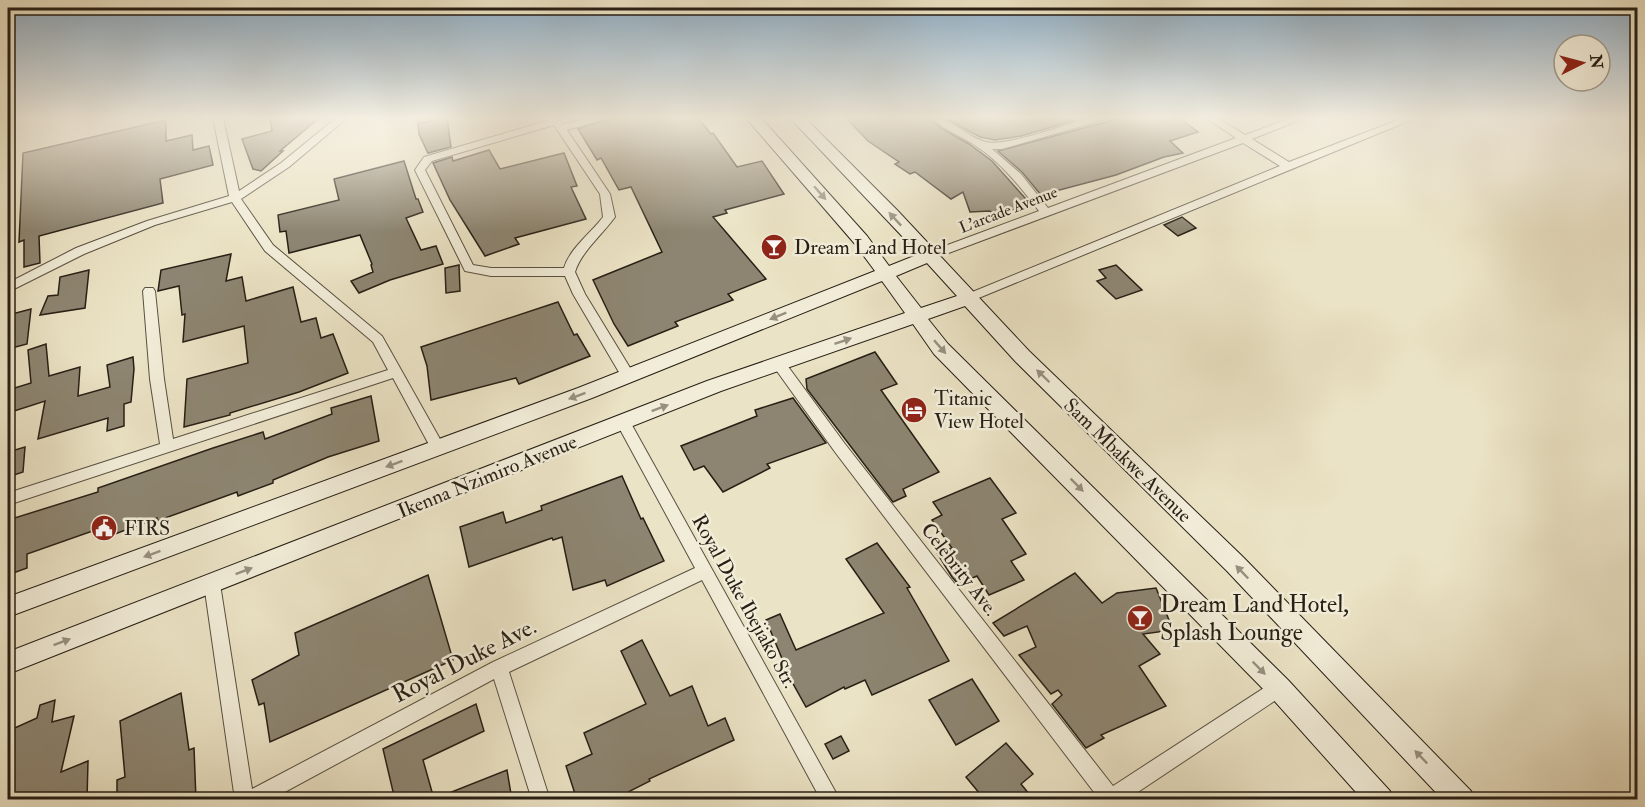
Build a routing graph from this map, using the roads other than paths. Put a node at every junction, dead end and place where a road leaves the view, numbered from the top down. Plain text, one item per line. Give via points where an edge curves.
1 (226, 156) edge
2 (296, 156) edge
3 (440, 156) edge
4 (579, 156) edge
5 (786, 156) edge
6 (833, 156) edge
7 (993, 156) edge
8 (1200, 156) edge
9 (1272, 156) edge
10 (1314, 156) edge
11 (1288, 166) junction
12 (235, 198) junction
13 (1046, 213) junction
14 (930, 256) junction
15 (569, 272) junction
16 (887, 273) junction
17 (8, 288) edge
18 (149, 291) dead end
19 (969, 298) junction
20 (915, 317) junction
21 (779, 364) junction
22 (396, 372) junction
23 (628, 376) junction
24 (623, 422) junction
25 (167, 447) junction
26 (438, 448) junction
27 (8, 499) edge
28 (704, 571) junction
29 (212, 584) junction
30 (8, 607) edge
31 (8, 663) edge
32 (499, 668) junction
33 (1279, 688) junction
34 (1110, 799) edge
35 (244, 800) edge
36 (250, 800) edge
37 (541, 800) edge
38 (831, 800) edge
39 (1381, 800) edge
40 (1462, 800) edge

1 - 12 street
2 - 12 street
3 - 15 street via 428,159 420,171 469,268 491,272
4 - 15 street via 605,194 609,218 573,258
5 -> 16 main road
14 -> 6 main road, Sam Mbakwe Avenue
7 - 13 street via 1017,176
8 - 13 street, L’arcade Avenue
9 - 11 street
10 - 11 street
11 - 19 street
12 - 17 street via 151,223
12 - 22 street via 269,248 378,339
13 - 14 street, L’arcade Avenue
14 - 16 main road, Ikenna Nzimiro Avenue
14 - 19 main road, Sam Mbakwe Avenue
15 - 23 street
16 - 20 main road
16 -> 23 main road, Ikenna Nzimiro Avenue
18 - 25 street
19 - 20 main road, Ikenna Nzimiro Avenue
40 -> 19 main road, Sam Mbakwe Avenue via 1235,564 1022,356
21 -> 20 main road, Ikenna Nzimiro Avenue
20 -> 33 main road via 941,349
24 -> 21 main road, Ikenna Nzimiro Avenue
21 - 34 street, Celebrity Ave.
22 - 25 street
22 - 26 street
23 -> 26 main road, Ikenna Nzimiro Avenue
24 - 28 street, Royal Duke Ibejiako Str.
29 -> 24 main road, Ikenna Nzimiro Avenue
25 - 27 street
26 -> 30 main road, Ikenna Nzimiro Avenue
28 - 32 street, Royal Duke Ave.
28 - 38 street, Royal Duke Ibejiako Str.
31 -> 29 main road, Ikenna Nzimiro Avenue
29 - 35 street
32 - 36 street, Royal Duke Ave.
32 - 37 street
33 - 34 street
33 - 39 main road

